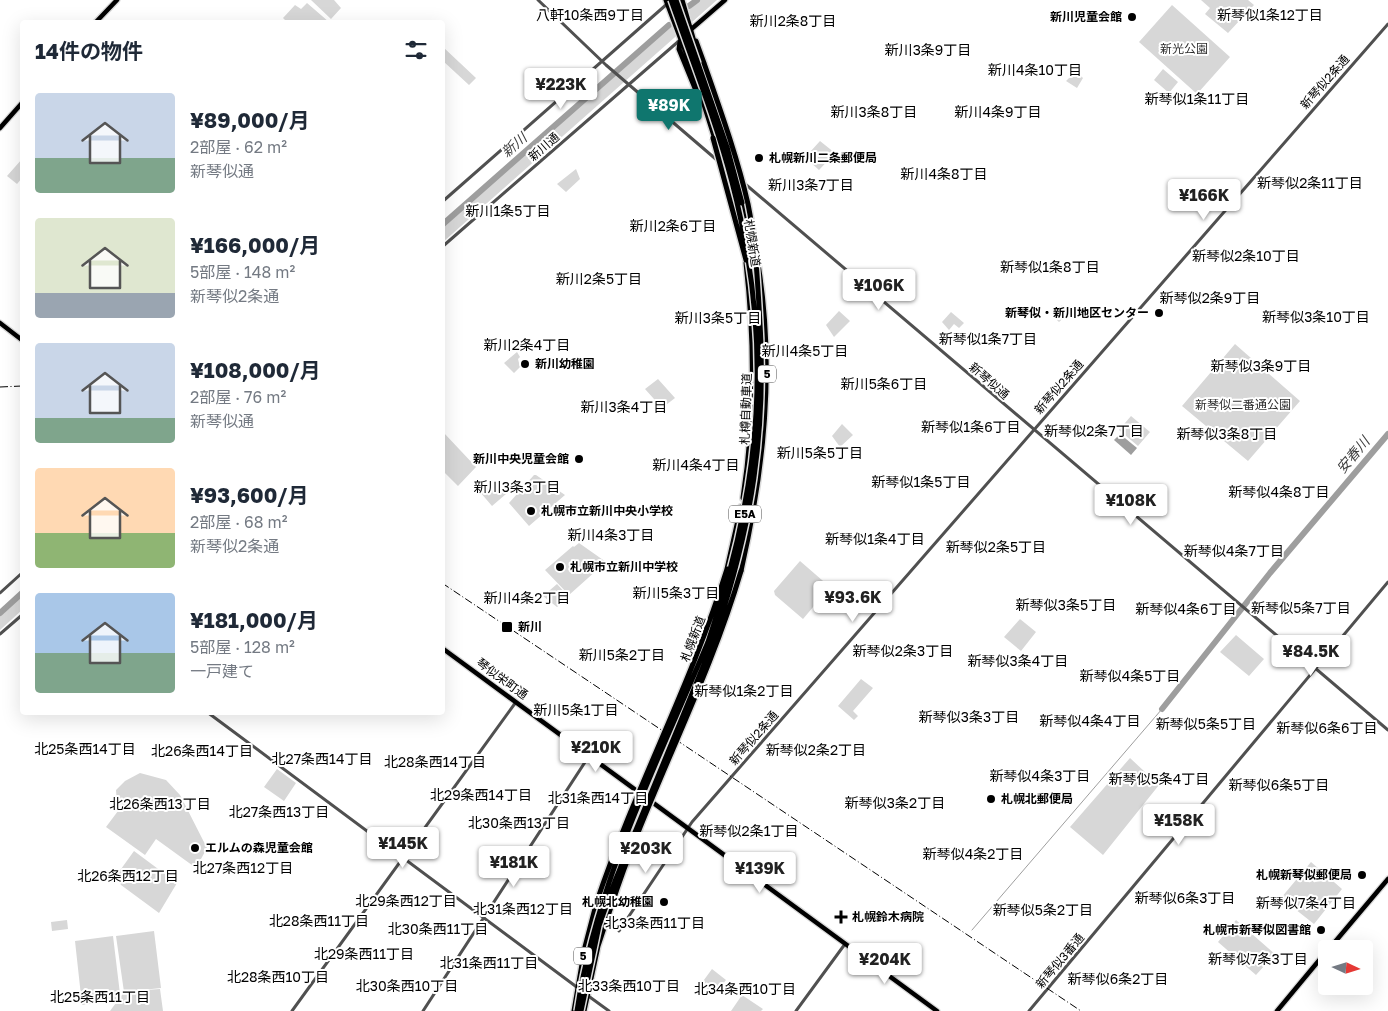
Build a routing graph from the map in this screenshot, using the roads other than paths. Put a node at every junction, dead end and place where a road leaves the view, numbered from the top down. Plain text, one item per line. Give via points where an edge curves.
1 (117, 0) edge
2 (538, 0) edge
3 (676, 0) edge
4 (682, 0) edge
5 (725, 0) edge
6 (669, 1) edge
7 (98, 20) edge
8 (1388, 24) edge
9 (691, 29) junction
10 (680, 39) junction
11 (602, 61) junction
12 (696, 79) junction
13 (628, 85) junction
14 (698, 96) junction
15 (20, 105) edge
16 (0, 128) edge
17 (725, 167) junction
18 (738, 178) junction
19 (445, 199) edge
20 (445, 244) edge
21 (753, 292) junction
22 (760, 308) junction
23 (0, 323) edge
24 (20, 338) edge
25 (1033, 430) junction
26 (20, 575) edge
27 (1388, 582) edge
28 (0, 593) edge
29 (20, 617) edge
30 (0, 634) edge
31 (445, 650) edge
32 (1315, 669) junction
33 (516, 702) junction
34 (211, 715) edge
35 (1388, 730) edge
36 (589, 756) junction
37 (688, 828) junction
38 (403, 858) junction
39 (1388, 879) edge
40 (484, 918) junction
41 (619, 931) dead end
42 (1337, 940) edge
43 (845, 944) junction
44 (1318, 962) edge
45 (578, 988) junction
46 (587, 995) junction
47 (292, 1011) edge
48 (424, 1011) edge
49 (576, 1011) edge
50 (582, 1011) edge
51 (609, 1011) edge
52 (796, 1011) edge
53 (936, 1011) edge
54 (1029, 1011) edge
55 (1277, 1011) edge

1 - 7 main road
2 - 11 street, 新琴似通
3 - 22 highway, 札樽自動車道 / E5A, bridge via 737,180
4 - 9 highway, 札幌新道 / 5
5 - 9 main road
6 - 10 highway, 札幌新道 / 5
6 - 11 street, 新川通
6 - 21 highway, 札樽自動車道 / E5A, bridge via 730,174 746,243
8 - 25 street, 新琴似2条通
9 - 10 main road
9 - 18 highway, 札幌新道 / 5
9 - 22 highway, bridge via 746,198 756,255
10 - 12 highway, 札幌新道 / 5
10 - 13 street, 新川通
10 - 14 highway via 679,49
11 - 13 street, 新琴似通
11 - 19 street, 新川通
12 - 14 highway
12 - 17 highway, 札幌新道 / 5
13 - 17 street, 新琴似通
13 - 20 street, 新川通
14 - 21 highway, bridge via 728,187
15 - 16 main road
17 - 18 street, 新琴似通
17 - 45 highway, 札幌新道 / 5, bridge via 745,254 753,363 752,425 746,480 727,569 704,640 618,842 597,901
18 - 25 street, 新琴似通
18 - 46 highway, 札幌新道 / 5, bridge via 750,220 764,297 767,362 765,430 758,488 741,571 725,625 631,850 598,946
21 - 49 highway, 札樽自動車道 / E5A, bridge via 757,409 753,463 746,511 731,572 708,642 611,878 593,934
22 - 50 highway, 札樽自動車道 / E5A, bridge via 761,422 750,508 736,570 712,645 614,881 599,926
23 - 24 main road
25 - 32 street, 新琴似通
25 - 37 street, 新琴似2条通
26 - 28 street
27 - 32 street, 新琴似3番通
29 - 30 street
31 - 33 main road, 琴似栄町通
32 - 35 street, 新琴似通
32 - 54 street, 新琴似3番通
33 - 36 main road, 琴似栄町通
33 - 38 street
34 - 38 street
36 - 37 main road, 琴似栄町通
36 - 40 street
37 - 41 street, 新琴似2条通
37 - 43 main road, 琴似栄町通
38 - 40 street
38 - 47 street
39 - 42 main road
40 - 45 street
40 - 48 street
43 - 52 street
43 - 53 main road, 琴似栄町通
44 - 55 main road
45 - 46 street
45 - 49 highway, 札幌新道 / 5
46 - 50 highway, 札幌新道 / 5
46 - 51 street

